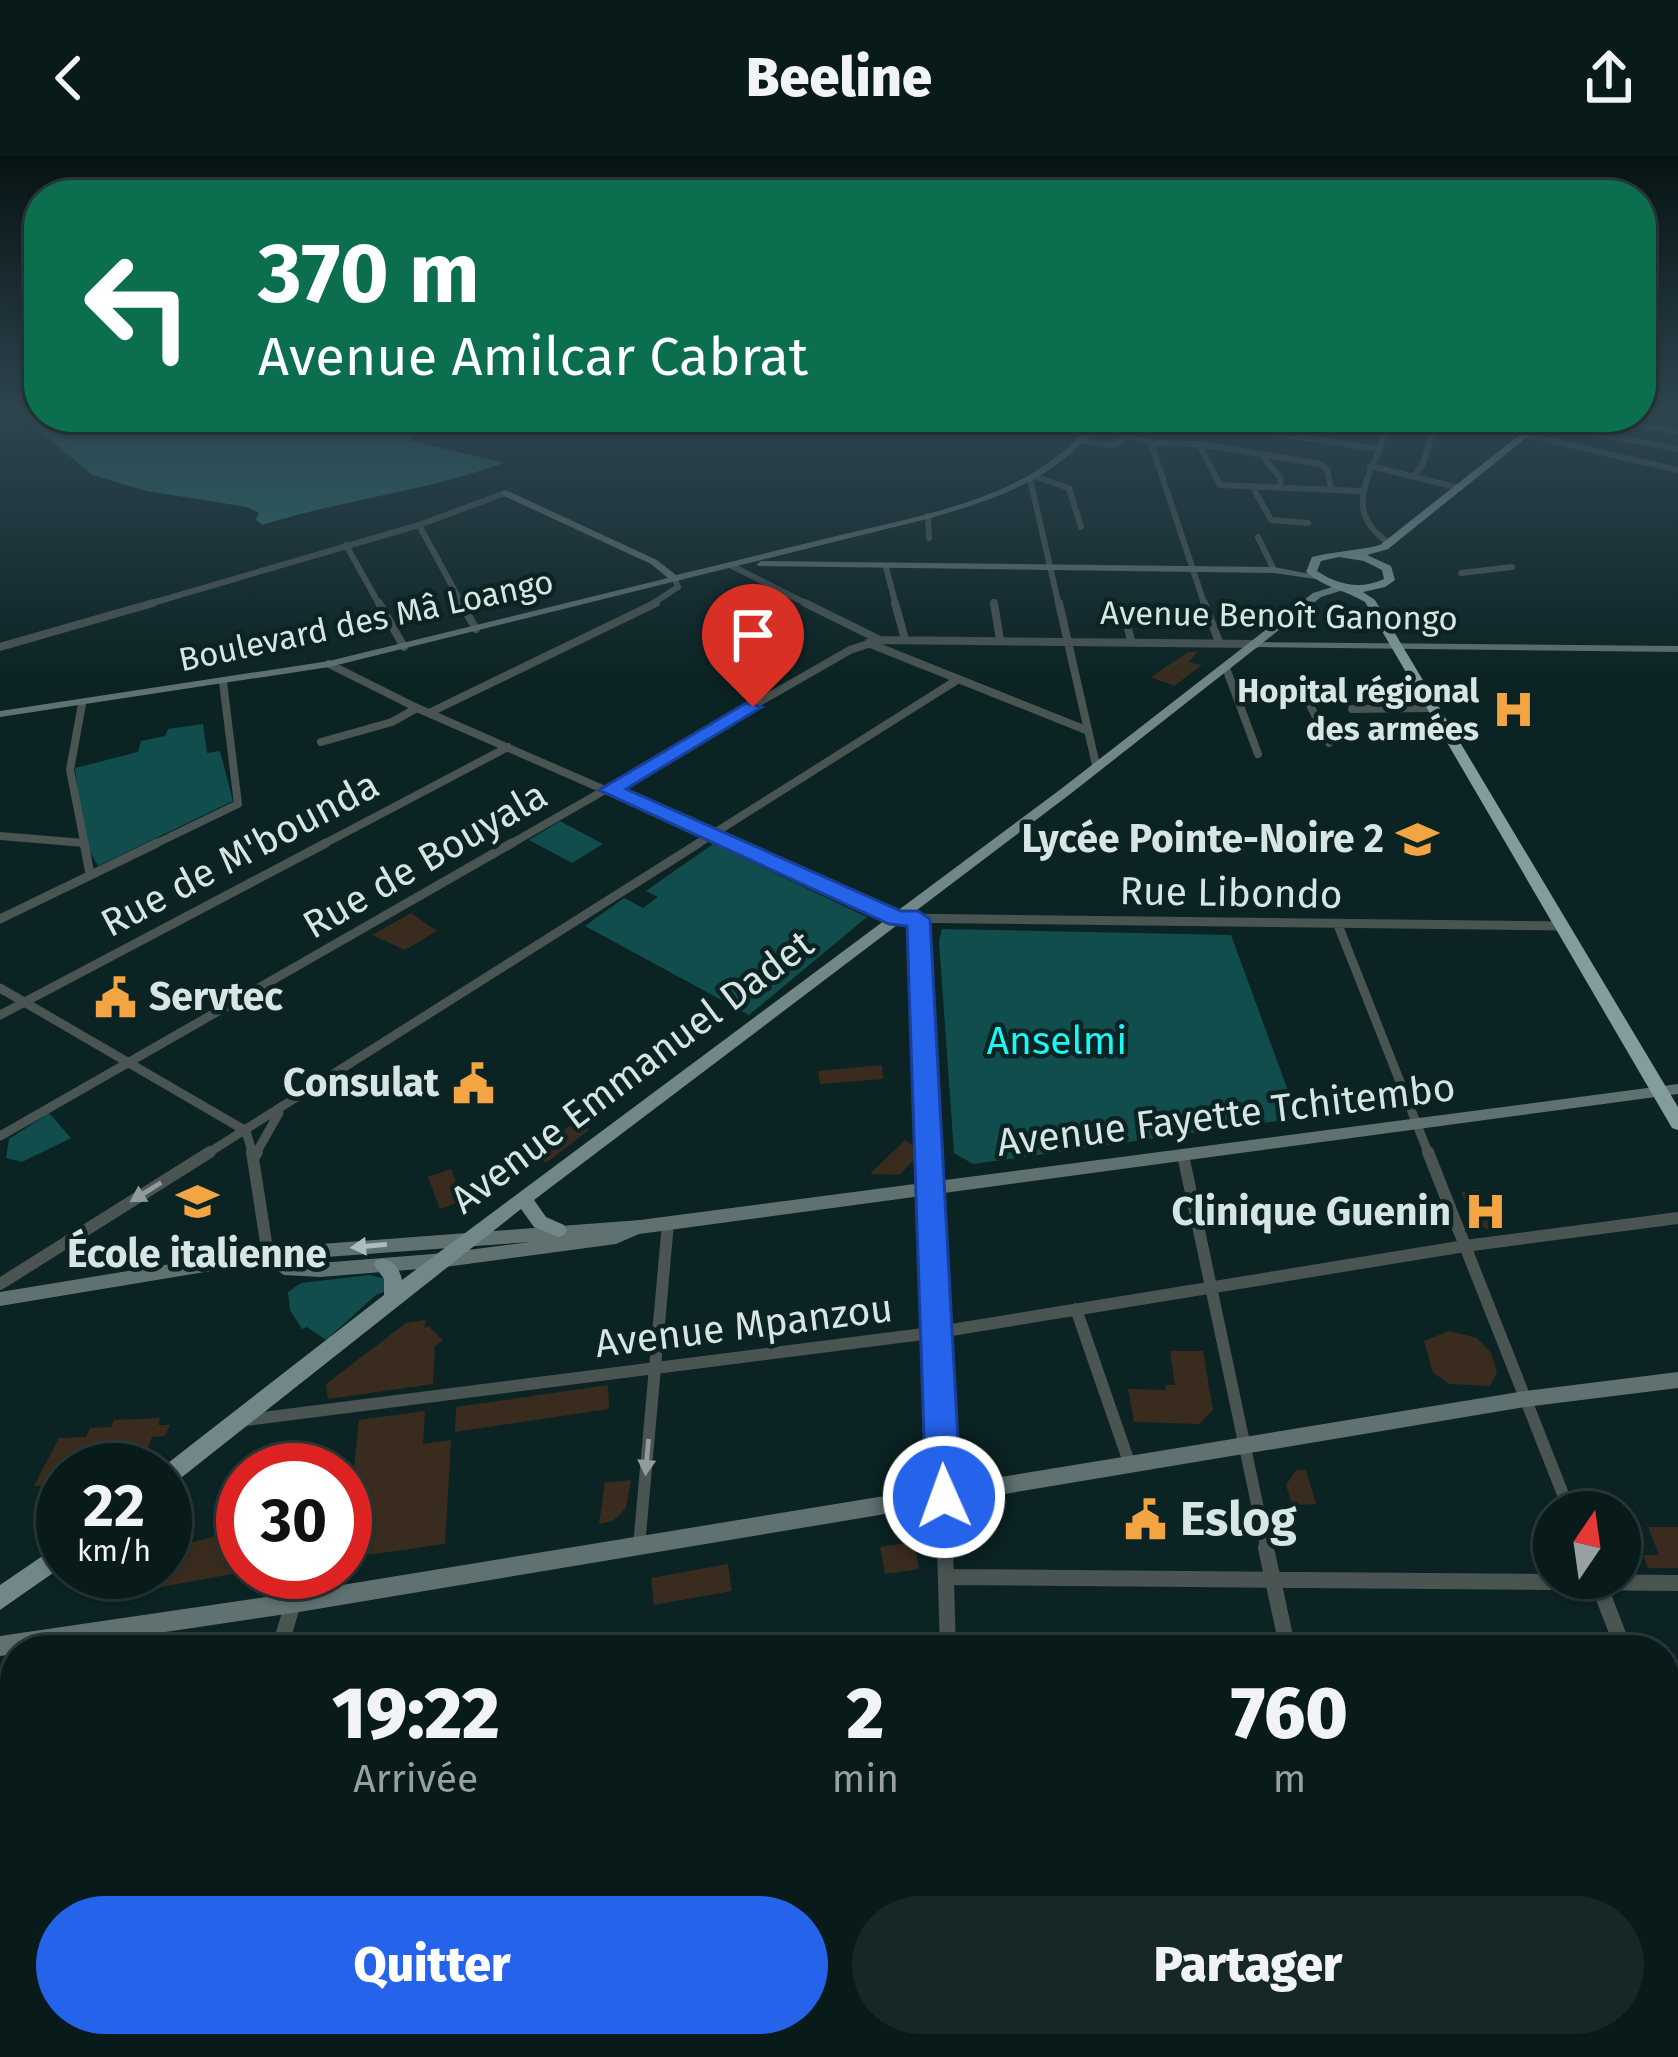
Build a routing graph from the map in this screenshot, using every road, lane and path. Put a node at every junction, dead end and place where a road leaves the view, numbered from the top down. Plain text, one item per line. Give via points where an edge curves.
1 (475, 505) edge
2 (528, 505) edge
3 (959, 505) edge
4 (1039, 505) edge
5 (1074, 505) edge
6 (1173, 505) edge
7 (1262, 505) edge
8 (1365, 505) edge
9 (1438, 505) edge
10 (928, 516) junction
11 (1308, 523) dead end
12 (419, 525) junction
13 (1081, 527) dead end
14 (1258, 537) dead end
15 (929, 538) dead end
16 (346, 545) junction
17 (1386, 545) junction
18 (1353, 555) junction
19 (735, 565) junction
20 (886, 567) junction
21 (1512, 567) dead end
22 (1387, 568) junction
23 (1052, 569) junction
24 (1189, 570) junction
25 (1278, 570) junction
26 (1461, 573) dead end
27 (1315, 578) junction
28 (675, 579) junction
29 (1372, 594) junction
30 (994, 603) dead end
31 (1124, 610) dead end
32 (476, 629) junction
33 (880, 640) junction
34 (905, 640) junction
35 (1000, 640) junction
36 (1066, 640) junction
37 (1131, 640) junction
38 (1219, 642) junction
39 (868, 644) junction
40 (1256, 644) junction
41 (0, 647) edge
42 (404, 647) junction
43 (1395, 647) junction
44 (1678, 649) edge
45 (329, 664) junction
46 (1226, 668) junction
47 (956, 680) junction
48 (223, 682) junction
49 (1237, 694) junction
50 (82, 704) junction
51 (417, 708) junction
52 (1431, 708) junction
53 (1352, 709) dead end
54 (429, 712) junction
55 (0, 714) edge
56 (1086, 730) junction
57 (321, 742) dead end
58 (1329, 743) dead end
59 (508, 747) junction
60 (1258, 754) dead end
61 (1096, 765) junction
62 (610, 790) junction
63 (0, 836) edge
64 (716, 836) junction
65 (84, 843) junction
66 (90, 874) junction
67 (897, 918) junction
68 (0, 919) edge
69 (918, 919) junction
70 (1338, 925) junction
71 (1564, 926) junction
72 (0, 988) edge
73 (26, 1001) junction
74 (0, 1015) edge
75 (131, 1062) junction
76 (1669, 1090) edge
77 (283, 1108) junction
78 (1678, 1123) edge
79 (1416, 1124) junction
80 (246, 1131) junction
81 (0, 1136) edge
82 (1183, 1155) junction
83 (254, 1157) junction
84 (928, 1188) junction
85 (524, 1200) junction
86 (1678, 1218) edge
87 (668, 1223) junction
88 (640, 1227) junction
89 (558, 1230) junction
90 (470, 1237) junction
91 (1465, 1246) junction
92 (268, 1255) junction
93 (445, 1260) junction
94 (383, 1265) junction
95 (0, 1284) edge
96 (1209, 1287) junction
97 (0, 1299) edge
98 (393, 1301) junction
99 (1076, 1309) junction
100 (939, 1332) junction
101 (655, 1367) junction
102 (1678, 1370) edge
103 (1678, 1380) edge
104 (1620, 1385) junction
105 (1526, 1399) junction
106 (243, 1420) junction
107 (1242, 1447) junction
108 (192, 1458) edge
109 (1130, 1466) junction
110 (1562, 1491) edge
111 (944, 1497) junction
112 (639, 1546) junction
113 (36, 1573) edge
114 (946, 1577) junction
115 (1273, 1578) junction
116 (1533, 1580) edge
117 (1641, 1582) edge
118 (1678, 1583) edge
119 (0, 1599) edge
120 (1604, 1599) edge
121 (293, 1603) junction
122 (75, 1635) edge
123 (283, 1635) edge
124 (948, 1635) edge
125 (1285, 1635) edge
126 (1618, 1635) edge

1 - 12 street
2 - 28 street
3 - 10 street
4 - 23 street
5 - 13 street
6 - 24 street
7 - 11 street via 1271,520
8 - 17 street
9 - 17 highway
10 - 15 street
10 - 19 street
12 - 16 street
12 - 32 street
14 - 25 street
16 - 41 street
16 - 42 street
17 - 18 highway
17 - 22 highway
18 - 22 highway
18 - 27 highway via 1326,555
19 - 20 street
19 - 28 street, Boulevard des Mâ Loango
19 - 33 street
20 - 23 street
20 - 34 street
21 - 26 street
22 - 29 highway via 1390,580
23 - 24 street
23 - 36 street
24 - 25 street
24 - 38 street
25 - 27 street
27 - 29 highway
27 - 40 main road, Avenue Emmanuel Dadet
28 - 32 street, Boulevard des Mâ Loango
28 - 54 street via 669,596
29 - 43 highway
30 - 35 street
31 - 37 street
32 - 42 street, Boulevard des Mâ Loango
33 - 34 street, Avenue Benoît Ganongo
33 - 39 street, Rue de Bouyala
34 - 35 street, Avenue Benoît Ganongo
35 - 36 street, Avenue Benoît Ganongo
36 - 37 street, Avenue Benoît Ganongo
36 - 56 street
37 - 38 street, Avenue Benoît Ganongo
38 - 40 street, Avenue Benoît Ganongo
39 - 47 street
39 - 62 street, Rue de Bouyala
40 - 43 street, Avenue Benoît Ganongo
40 - 46 main road, Avenue Emmanuel Dadet
42 - 45 street, Boulevard des Mâ Loango
43 - 44 street, Avenue Benoît Ganongo
43 - 52 highway
45 - 48 street, Boulevard des Mâ Loango
45 - 51 street
46 - 49 street
46 - 61 main road, Avenue Emmanuel Dadet
47 - 56 street
47 - 64 street
48 - 50 street, Boulevard des Mâ Loango
48 - 66 street via 241,799
49 - 58 street via 1306,697
49 - 60 street
50 - 55 street, Boulevard des Mâ Loango
50 - 65 street via 70,770
51 - 54 street
51 - 57 street
52 - 53 street
52 - 71 highway
54 - 59 street
56 - 61 street
59 - 62 street
59 - 73 street, Rue de M'bounda
61 - 67 main road, Avenue Emmanuel Dadet
62 - 64 street
62 - 75 street, Rue de Bouyala
63 - 65 street
64 - 67 street
64 - 77 street
65 - 66 street
66 - 68 street
67 - 69 street, Rue Libondo
67 - 85 main road, Avenue Emmanuel Dadet
69 - 70 street, Rue Libondo
69 - 84 street
70 - 71 street, Rue Libondo
70 - 79 street
71 - 76 highway
72 - 73 street
73 - 74 street, Rue de M'bounda
73 - 75 street
75 - 80 street
75 - 81 street, Rue de Bouyala
76 - 78 highway
76 - 79 street, Avenue Fayette Tchitembo
77 - 80 street
77 - 83 street
79 - 82 street, Avenue Fayette Tchitembo
79 - 91 street
80 - 83 street
80 -> 95 street
82 - 84 street, Avenue Fayette Tchitembo
82 - 96 street
83 - 92 street
84 - 87 street, Avenue Fayette Tchitembo
84 - 100 street
85 - 89 main road
85 - 90 main road, Avenue Emmanuel Dadet
86 - 91 street, Avenue Mpanzou
87 - 88 street, Avenue Fayette Tchitembo
87 - 101 street
88 - 89 street, Avenue Fayette Tchitembo
88 - 93 street, Avenue Fayette Tchitembo
89 - 90 street, Avenue Fayette Tchitembo
90 -> 92 street, Avenue Fayette Tchitembo
90 - 93 main road, Avenue Emmanuel Dadet
91 - 96 street, Avenue Mpanzou
91 - 105 street
92 - 94 street, Avenue Fayette Tchitembo via 300,1271
92 - 97 street, Avenue Fayette Tchitembo
93 - 94 street, Avenue Fayette Tchitembo
93 - 98 main road, Avenue Emmanuel Dadet
94 - 98 main road
96 - 99 street, Avenue Mpanzou
96 - 107 street
98 - 106 main road, Avenue Emmanuel Dadet
99 - 100 street, Avenue Mpanzou
99 - 109 street
100 - 101 street, Avenue Mpanzou
100 - 111 street
101 - 106 street, Avenue Mpanzou
101 -> 112 street
102 - 104 street
103 - 104 street
104 - 105 street
105 - 107 street
105 - 110 street
106 - 108 main road, Avenue Emmanuel Dadet
107 - 109 street
107 - 115 street
109 - 111 street
111 - 112 street
111 - 114 street
112 - 121 street
113 - 119 main road
114 - 115 street
114 - 124 street
115 - 116 street
115 - 125 street
117 - 118 street
120 - 126 street
121 - 122 street
121 - 123 street

